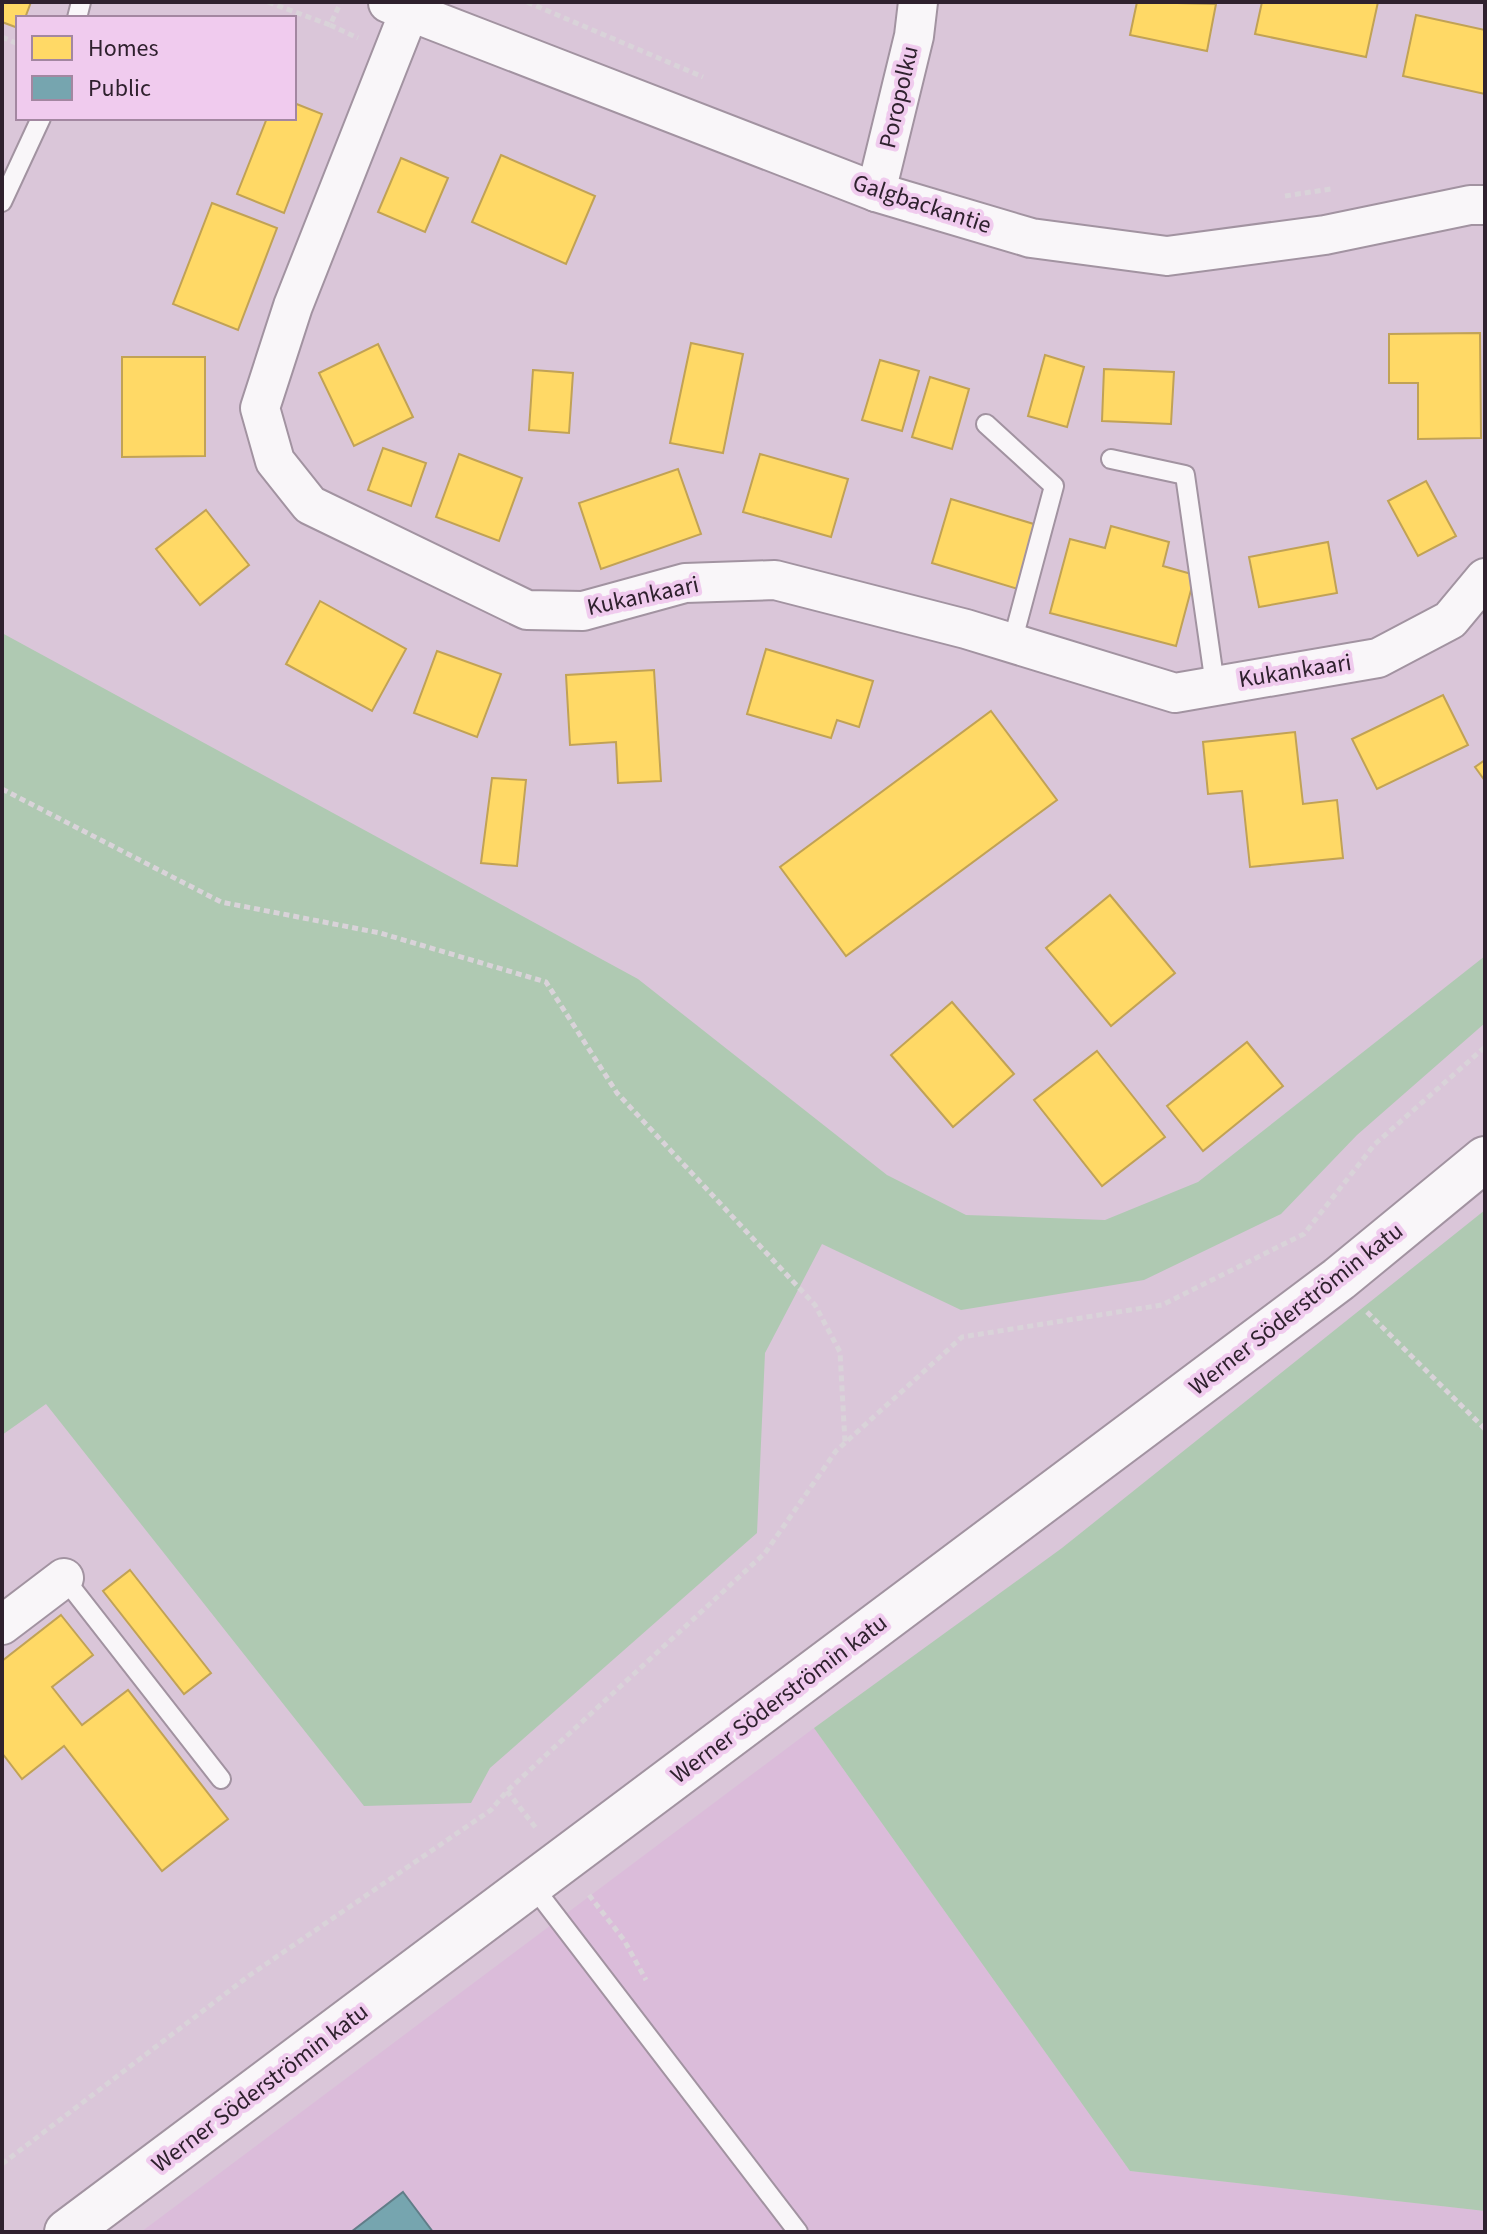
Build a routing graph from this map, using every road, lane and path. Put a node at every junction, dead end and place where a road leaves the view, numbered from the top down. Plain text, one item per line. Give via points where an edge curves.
1 (268, 2) edge
2 (341, 2) edge
3 (527, 2) edge
4 (918, 2) edge
5 (402, 6) edge
6 (709, 80) dead end
7 (40, 120) edge
8 (1335, 188) dead end
9 (876, 192) junction
10 (1272, 198) dead end
11 (2, 202) edge
12 (1485, 205) edge
13 (986, 424) dead end
14 (1111, 459) dead end
15 (1485, 578) edge
16 (1012, 643) junction
17 (1215, 685) junction
18 (2, 789) edge
19 (1485, 1047) edge
20 (1485, 1159) edge
21 (1304, 1234) junction
22 (1339, 1279) junction
23 (1485, 1429) edge
24 (845, 1443) junction
25 (64, 1578) joint
26 (2, 1625) edge
27 (221, 1779) dead end
28 (507, 1791) junction
29 (547, 1873) junction
30 (646, 2034) junction
31 (2, 2164) edge
32 (67, 2232) edge
33 (798, 2232) edge

1 - 2 path via 330,25
3 - 6 path
4 - 9 street, Poropolku
5 - 9 street, Galgbackantie
5 - 16 street, Kukankaari via 260,408 275,461 310,505 527,610 583,611 685,583 775,580
7 - 11 lane
8 - 10 path
9 - 12 street, Galgbackantie via 1031,238 1167,256 1325,235
13 - 16 lane via 1054,486
14 - 17 lane via 1185,475
15 - 17 street, Kukankaari via 1450,620 1378,658
16 - 17 street, Kukankaari via 1175,693
18 - 24 path via 221,902 380,933 546,982 617,1093 815,1305 840,1352
19 - 21 path via 1375,1144
20 - 22 street, Werner Söderströmin katu
21 - 22 path
21 - 24 path via 1162,1305 962,1337
22 - 23 path
22 - 29 street, Werner Söderströmin katu
24 - 28 path via 765,1553
25 - 26 street
25 - 27 lane
28 - 29 path
28 - 31 path via 491,1810 250,1975
29 - 30 lane
29 - 30 path via 624,1940 645,1974 653,2008
29 - 32 street, Werner Söderströmin katu
30 - 33 lane

